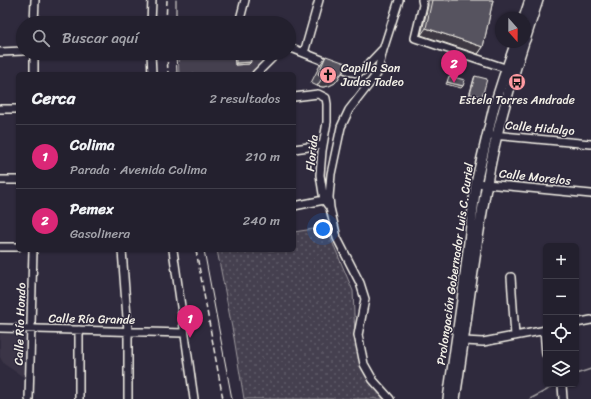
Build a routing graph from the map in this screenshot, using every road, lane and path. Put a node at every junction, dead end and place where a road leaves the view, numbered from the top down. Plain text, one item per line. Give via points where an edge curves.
1 (35, 0) edge
2 (152, 0) edge
3 (245, 0) edge
4 (319, 0) edge
5 (399, 0) edge
6 (422, 0) edge
7 (530, 0) edge
8 (538, 0) edge
9 (526, 12) edge
10 (34, 16) edge
11 (151, 16) edge
12 (241, 16) edge
13 (531, 22) edge
14 (515, 48) edge
15 (522, 48) edge
16 (296, 50) edge
17 (383, 50) junction
18 (16, 51) edge
19 (0, 52) edge
20 (304, 53) junction
21 (34, 60) edge
22 (151, 60) edge
23 (270, 60) edge
24 (511, 70) junction
25 (34, 72) edge
26 (152, 72) edge
27 (258, 72) edge
28 (296, 97) edge
29 (0, 109) edge
30 (16, 109) edge
31 (492, 135) junction
32 (591, 144) edge
33 (323, 145) junction
34 (296, 149) edge
35 (0, 180) edge
36 (16, 180) edge
37 (476, 183) junction
38 (487, 183) junction
39 (591, 194) edge
40 (324, 200) junction
41 (296, 206) edge
42 (330, 208) junction
43 (16, 247) edge
44 (0, 248) edge
45 (33, 252) edge
46 (122, 252) edge
47 (173, 252) edge
48 (511, 277) dead end
49 (591, 320) edge
50 (579, 322) edge
51 (0, 328) edge
52 (31, 329) junction
53 (79, 330) junction
54 (543, 330) edge
55 (128, 331) junction
56 (184, 333) junction
57 (516, 336) junction
58 (464, 341) junction
59 (562, 387) edge
60 (29, 399) edge
61 (79, 399) edge
62 (128, 399) edge
63 (194, 399) edge
64 (390, 399) edge
65 (448, 399) edge
66 (455, 399) edge
67 (563, 399) edge

1 - 10 street
2 - 11 street
3 - 12 street
4 - 20 street
5 - 17 street
6 - 24 street via 415,38
7 - 9 main road
8 - 13 main road, Prolongación Gobernador Luis C. Curiel
14 - 24 main road, Prolongación Gobernador Luis C. Curiel
15 - 24 main road, Prolongación Gobernador Luis C. Curiel
16 - 20 street
17 - 20 street via 358,72
17 - 42 street via 377,74 349,110 341,126 331,174
18 - 19 street
21 - 25 street
22 - 26 street
23 - 27 street
24 - 31 main road, Prolongación Gobernador Luis C. Curiel
28 - 33 street, Florida via 318,94 326,98 327,122
29 - 30 street
31 - 32 street, Calle Hidalgo
31 - 37 main road, Prolongación Gobernador Luis C. Curiel
31 - 38 main road, Prolongación Gobernador Luis C. Curiel
33 - 34 street
33 - 40 street, Florida via 320,175
35 - 36 street
37 - 38 street, Calle Morelos
37 - 65 main road, Prolongación Gobernador Luis C. Curiel
38 - 39 street, Calle Morelos
38 - 58 main road, Prolongación Gobernador Luis C. Curiel
40 - 41 street
40 - 42 street, Florida
42 - 64 street via 337,238 360,283 365,299 358,335 364,364 373,380
43 - 44 street
45 - 52 street, Calle Río Hondo
46 - 55 street
47 - 56 street
48 - 57 street
49 - 50 street
51 - 52 street, Calle Río Grande
52 - 53 street, Calle Río Grande
52 - 60 street, Calle Río Hondo
53 - 55 street, Calle Río Grande
53 - 61 street
54 - 57 street
55 - 56 street, Calle Río Grande
55 - 62 street
56 - 63 street
57 - 58 street via 483,342
58 - 66 main road, Prolongación Gobernador Luis C. Curiel
59 - 67 street

